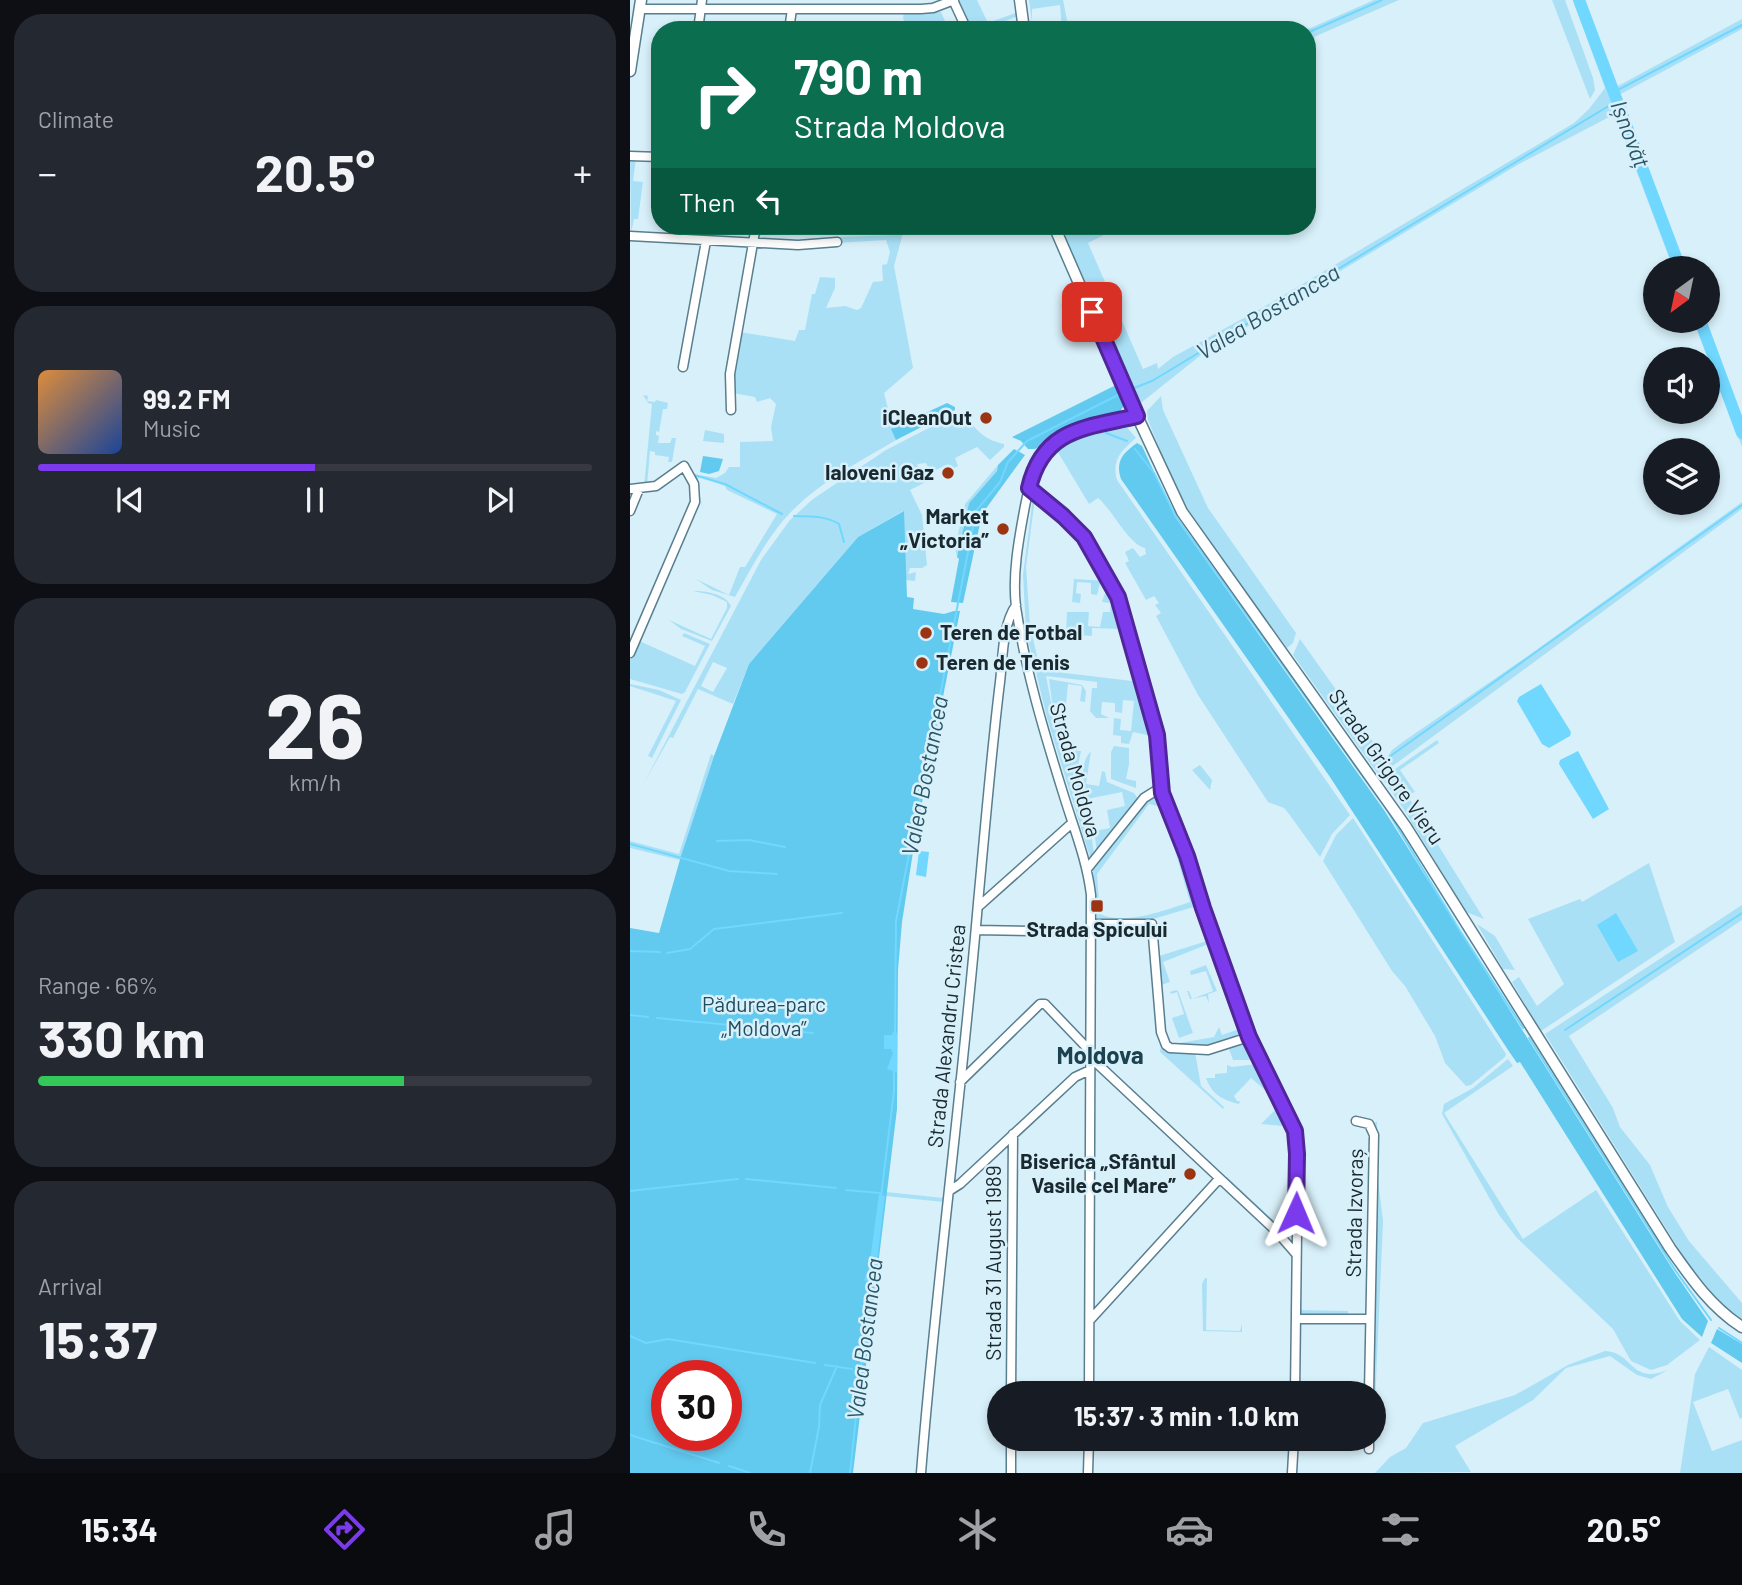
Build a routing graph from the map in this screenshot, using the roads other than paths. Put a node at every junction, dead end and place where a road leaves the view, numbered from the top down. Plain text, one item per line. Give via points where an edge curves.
1 (953, 0) edge
2 (1020, 0) edge
3 (640, 5) edge
4 (701, 5) edge
5 (792, 9) junction
6 (790, 21) edge
7 (963, 21) edge
8 (1023, 21) edge
9 (630, 71) edge
10 (630, 156) edge
11 (651, 157) edge
12 (754, 235) edge
13 (1058, 235) edge
14 (630, 236) edge
15 (706, 241) junction
16 (753, 242) junction
17 (837, 242) dead end
18 (683, 367) dead end
19 (731, 410) dead end
20 (1137, 416) junction
21 (1029, 488) junction
22 (634, 489) edge
23 (630, 511) edge
24 (1016, 605) junction
25 (630, 653) edge
26 (1160, 788) junction
27 (1072, 822) junction
28 (1087, 869) junction
29 (978, 907) junction
30 (1091, 928) junction
31 (976, 930) junction
32 (1249, 1037) junction
33 (1090, 1054) junction
34 (1090, 1070) junction
35 (960, 1082) junction
36 (1356, 1121) dead end
37 (1013, 1134) junction
38 (1219, 1179) junction
39 (949, 1191) junction
40 (1296, 1254) junction
41 (1296, 1319) junction
42 (1370, 1319) junction
43 (1090, 1320) junction
44 (1742, 1327) edge
45 (1011, 1381) edge
46 (1089, 1381) edge
47 (1295, 1381) edge
48 (1369, 1381) edge
49 (1011, 1451) edge
50 (1089, 1451) edge
51 (1293, 1451) edge
52 (922, 1473) edge
53 (1011, 1473) edge
54 (1088, 1473) edge
55 (1292, 1473) edge

1 - 5 street via 933,8
1 - 7 street
2 - 8 main road
3 - 4 street
3 - 9 main road
4 - 5 street
5 - 6 street
10 - 11 street
12 - 16 street
13 - 20 main road, Strada Grigore Vieru
14 - 15 street
15 - 16 street
15 - 18 street
16 - 17 street
16 - 19 street via 730,374
20 - 21 street, Strada Moldova via 1063,436 1039,458
20 - 44 main road, Strada Grigore Vieru via 1182,512 1406,827 1670,1248 1721,1313
21 - 24 street, Strada Moldova via 1017,559
21 - 26 street via 1084,537 1118,597 1157,735
22 - 23 street
22 - 25 street via 656,486 684,466 694,484 695,502
24 - 27 street, Strada Moldova via 1046,737
24 - 29 street, Strada Alexandru Cristea via 1006,630
26 - 28 street, Strada Moldova via 1144,798
26 - 32 street
27 - 28 street, Strada Moldova
27 - 29 street
28 - 30 street, Strada Moldova
29 - 31 street, Strada Alexandru Cristea
30 - 31 street
30 - 32 street via 1152,924 1166,1045 1174,1050 1208,1050
30 - 33 street, Strada Moldova
31 - 35 street, Strada Alexandru Cristea
32 - 40 street via 1297,1139
33 - 34 street, Strada Moldova
33 - 35 street via 1047,1006 1040,1004
33 - 38 street
34 - 37 street via 1075,1077
34 - 43 street, Strada Moldova
35 - 39 street, Strada Alexandru Cristea
36 - 42 street, Strada Izvoraș via 1369,1124 1374,1135
37 - 39 street
37 - 45 street, Strada 31 August 1989
38 - 40 street
38 - 43 street
39 - 52 street, Strada Alexandru Cristea
40 - 41 street
41 - 42 street
41 - 47 street
42 - 48 street, Strada Izvoraș
43 - 46 street, Strada Moldova
49 - 53 street
50 - 54 street
51 - 55 street

